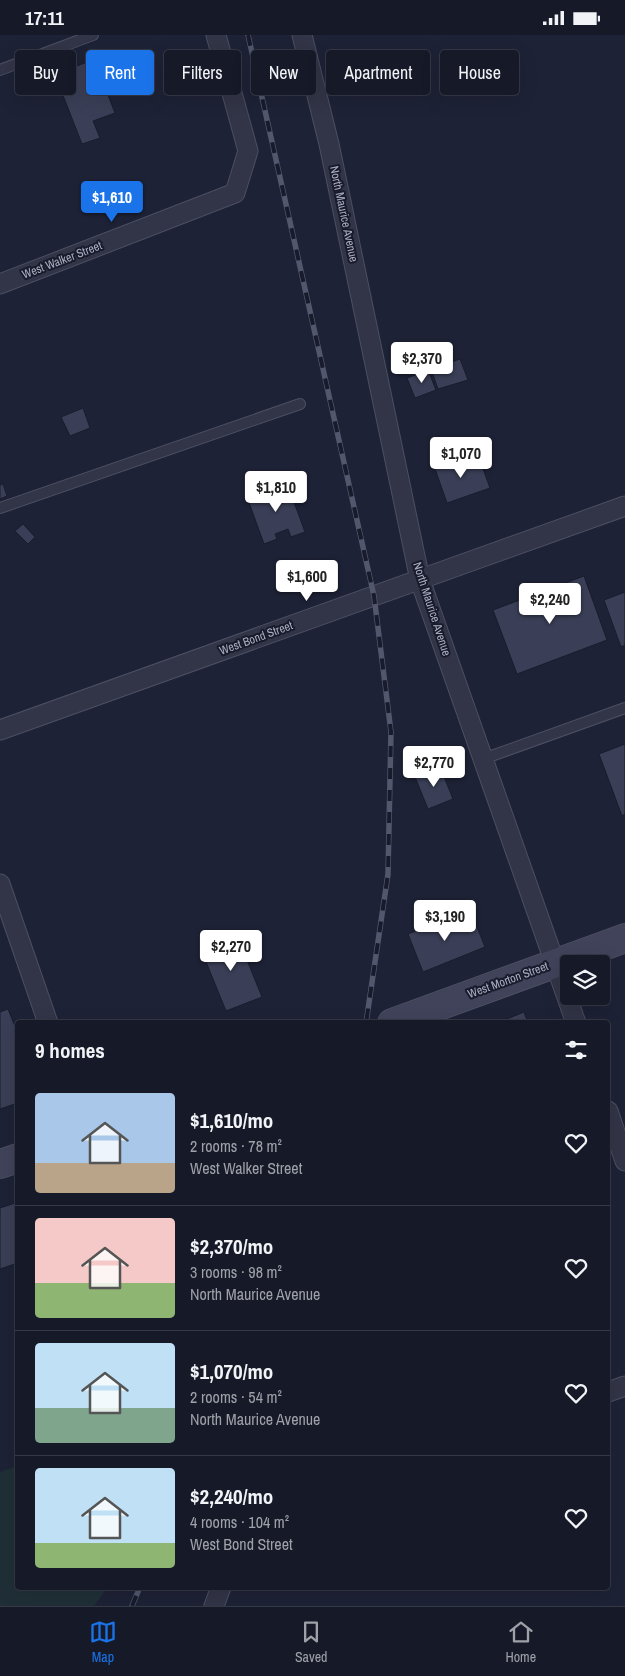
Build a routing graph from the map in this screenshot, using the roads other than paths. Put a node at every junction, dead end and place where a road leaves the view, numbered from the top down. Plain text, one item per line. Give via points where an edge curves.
1 (93, 35) edge
2 (216, 35) edge
3 (302, 35) edge
4 (0, 70) edge
5 (0, 284) edge
6 (300, 404) dead end
7 (625, 506) edge
8 (0, 507) edge
9 (420, 580) junction
10 (625, 708) edge
11 (0, 730) edge
12 (483, 759) junction
13 (0, 884) edge
14 (625, 938) edge
15 (555, 963) junction
16 (47, 1020) edge
17 (400, 1020) edge
18 (575, 1020) edge
19 (610, 1116) edge
20 (624, 1152) edge
21 (15, 1159) edge
22 (0, 1164) edge
23 (625, 1386) edge
24 (610, 1391) edge
25 (220, 1590) edge
26 (214, 1606) edge

1 - 4 lane
2 - 5 street, West Walker Street via 248,151 235,193
3 - 9 street, North Maurice Avenue via 329,144
6 - 8 lane
7 - 9 street, West Bond Street
9 - 11 street, West Bond Street
9 - 12 street, North Maurice Avenue
10 - 12 lane
12 - 15 street, North Maurice Avenue
13 - 16 street
14 - 15 main road, West Morton Street
15 - 17 main road, West Morton Street
15 - 18 street, North Maurice Avenue
19 - 20 street
21 - 22 main road
23 - 24 street
25 - 26 street

